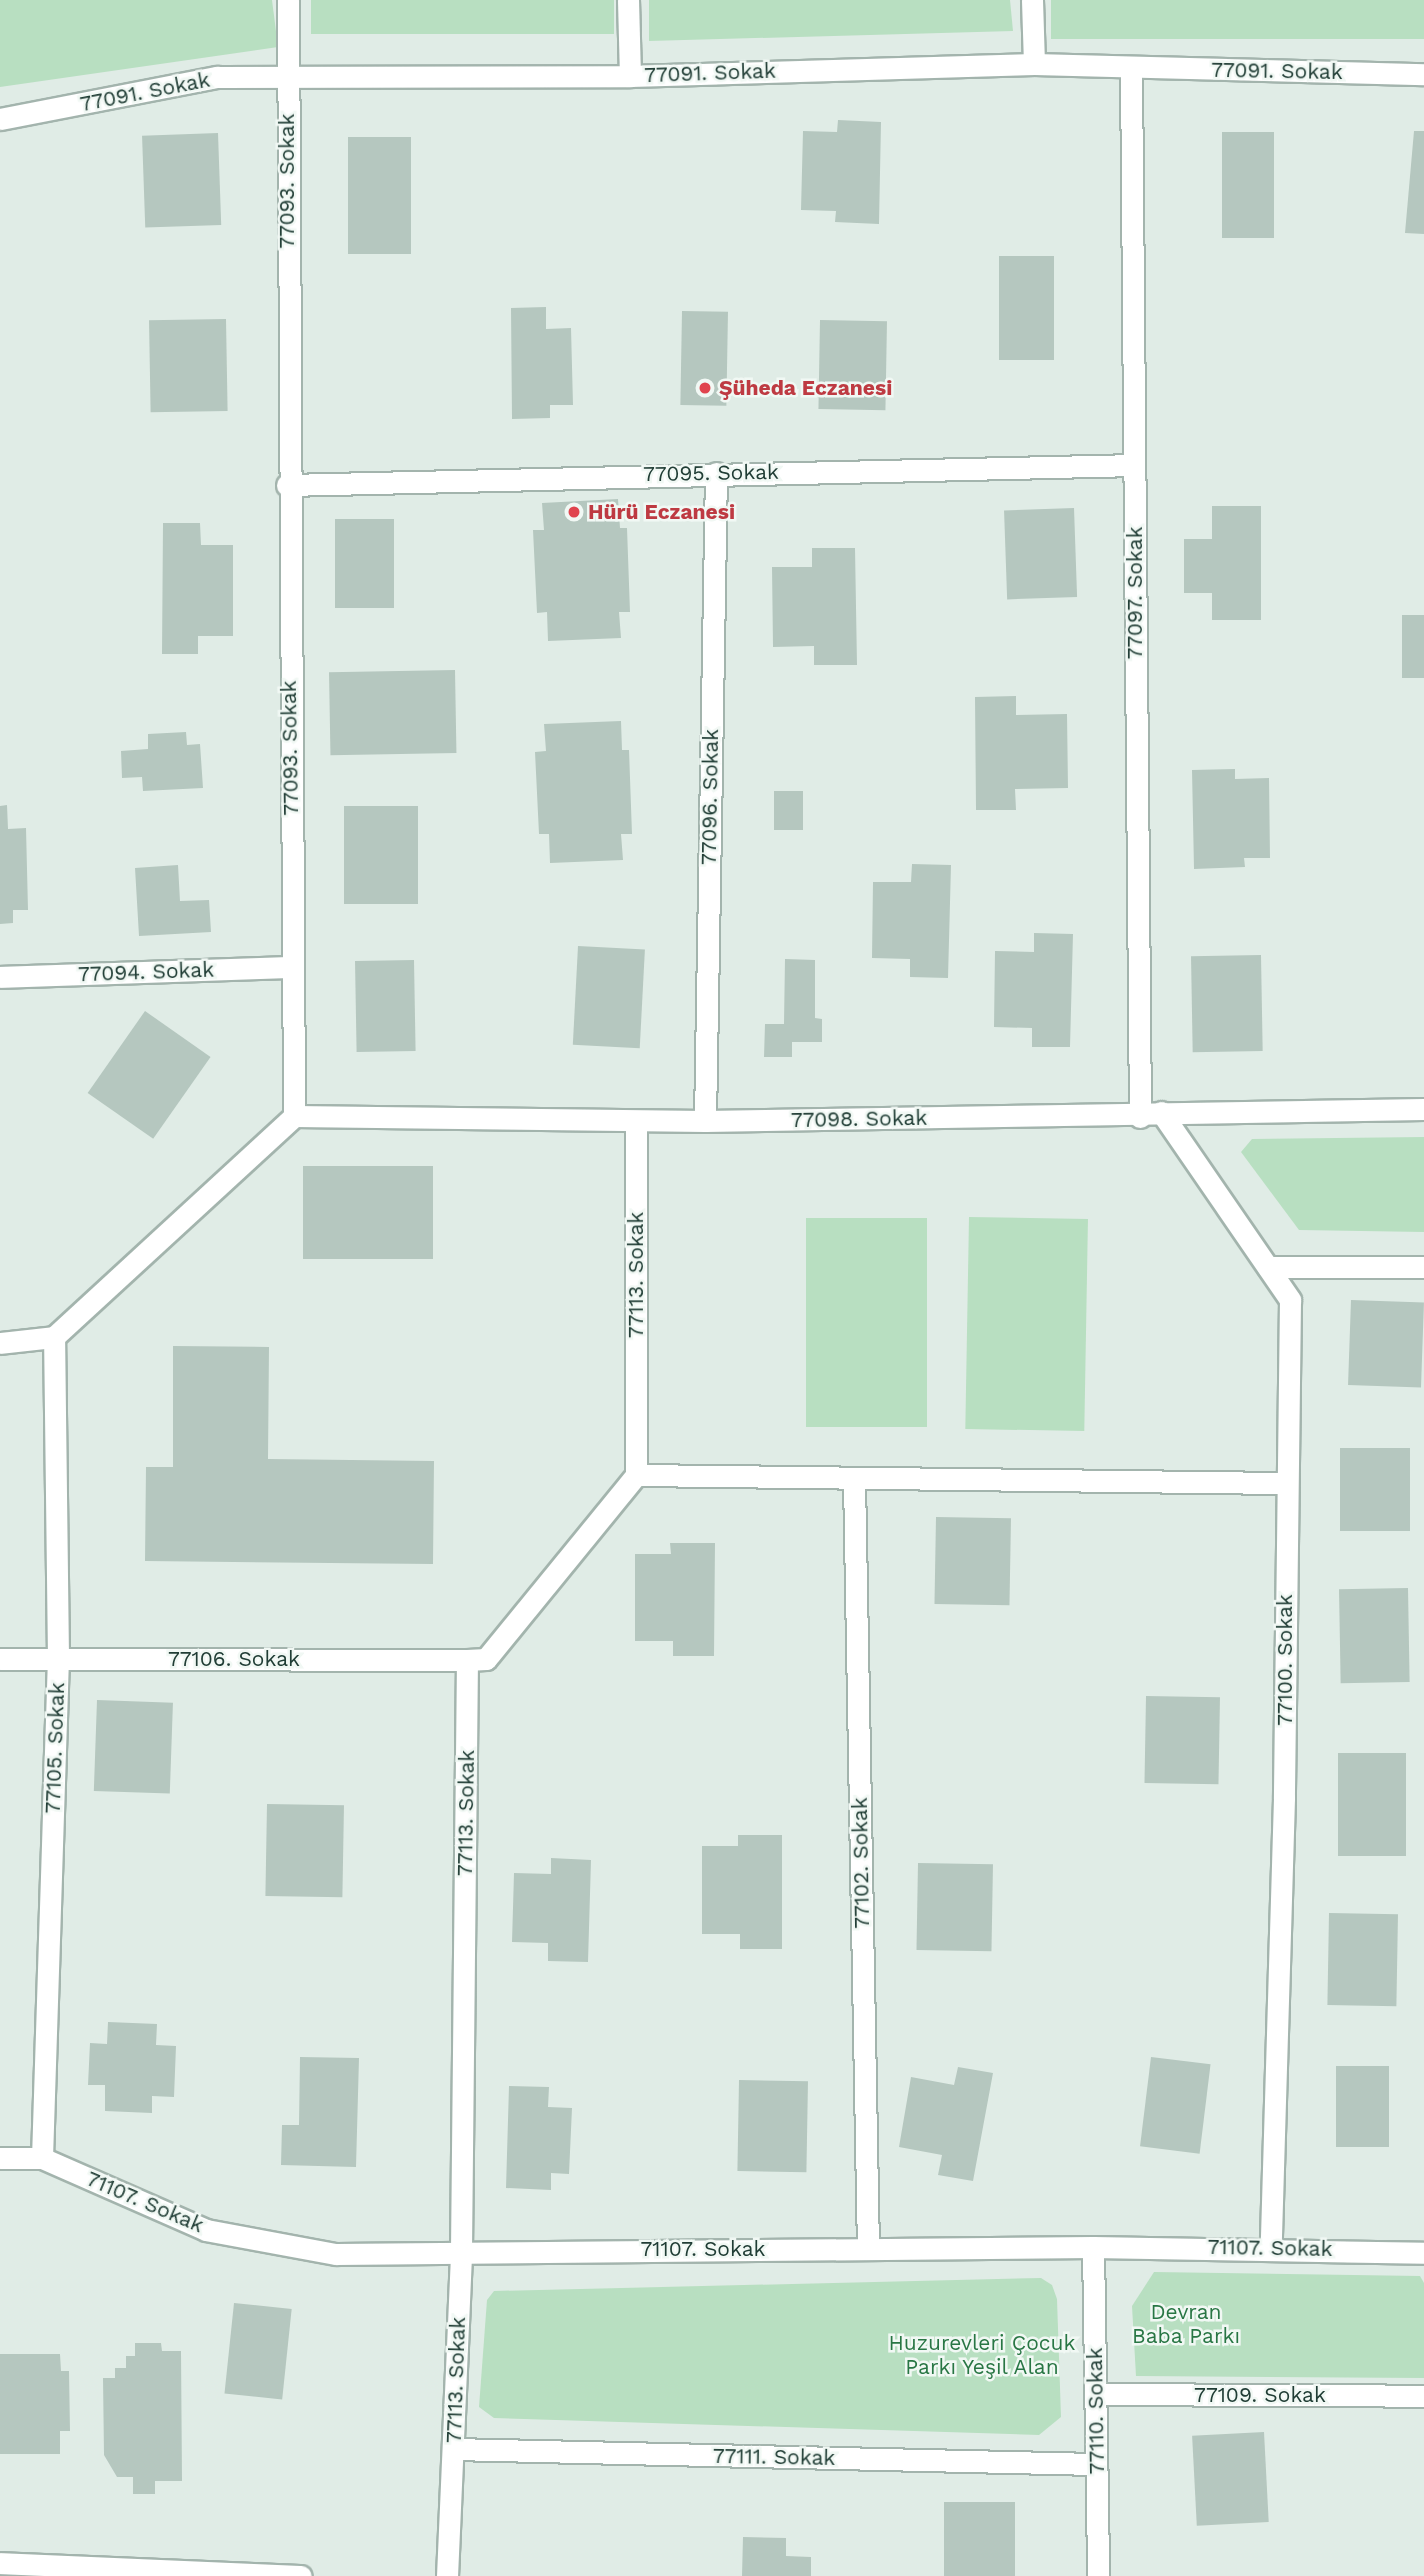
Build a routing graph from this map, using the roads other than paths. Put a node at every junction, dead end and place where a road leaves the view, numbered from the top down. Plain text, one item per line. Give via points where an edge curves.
1 (288, 0) edge
2 (628, 0) edge
3 (1032, 0) edge
4 (1034, 64) junction
5 (1131, 69) junction
6 (1424, 74) edge
7 (629, 76) junction
8 (287, 78) junction
9 (0, 119) edge
10 (1134, 464) junction
11 (716, 473) junction
12 (287, 485) junction
13 (293, 967) junction
14 (0, 977) edge
15 (1424, 1109) edge
16 (1161, 1112) junction
17 (294, 1116) junction
18 (1140, 1117) junction
19 (636, 1121) junction
20 (705, 1121) junction
21 (1268, 1267) junction
22 (1424, 1267) edge
23 (54, 1337) junction
24 (0, 1343) edge
25 (636, 1475) junction
26 (853, 1479) junction
27 (1286, 1483) junction
28 (58, 1658) junction
29 (0, 1659) edge
30 (467, 1660) junction
31 (0, 2158) edge
32 (41, 2158) junction
33 (1093, 2247) junction
34 (1271, 2247) junction
35 (868, 2248) junction
36 (461, 2250) junction
37 (1424, 2253) edge
38 (1096, 2394) junction
39 (1424, 2396) edge
40 (453, 2449) junction
41 (1096, 2464) junction
42 (0, 2563) edge
43 (301, 2576) edge
44 (447, 2576) edge
45 (1098, 2576) edge

1 - 8 street, 77093. Sokak
2 - 7 street
3 - 4 street
4 - 5 street, 77091. Sokak
4 - 7 street, 77091. Sokak
5 - 6 street, 77091. Sokak
5 - 10 street, 77097. Sokak
7 - 8 street, 77091. Sokak
8 - 9 street, 77091. Sokak via 217,77
8 - 12 street, 77093. Sokak
10 - 11 street, 77095. Sokak
10 - 18 street, 77097. Sokak
11 - 12 street, 77095. Sokak
11 - 20 street, 77096. Sokak
12 - 13 street, 77093. Sokak
13 - 14 street, 77094. Sokak
13 - 17 street, 77093. Sokak
15 - 16 street, 77098. Sokak
16 - 18 street, 77098. Sokak
16 - 21 street, 77100. Sokak
17 - 19 street, 77098. Sokak
17 - 23 street
18 - 20 street, 77098. Sokak
19 - 20 street, 77098. Sokak
19 - 25 street, 77113. Sokak
21 - 22 street
21 - 27 street, 77100. Sokak via 1290,1300
23 - 24 street
23 - 28 street, 77105. Sokak
25 - 26 street
25 - 30 street via 486,1659
26 - 27 street
26 - 35 street, 77102. Sokak
27 - 34 street, 77100. Sokak via 1284,1798
28 - 29 street, 77106. Sokak
28 - 30 street, 77106. Sokak
28 - 32 street, 77105. Sokak
30 - 36 street, 77113. Sokak
31 - 32 street, 71107. Sokak
32 - 36 street, 71107. Sokak via 206,2230 336,2254
33 - 34 street, 71107. Sokak
33 - 35 street, 71107. Sokak
33 - 38 street, 77110. Sokak
34 - 37 street, 71107. Sokak
35 - 36 street, 71107. Sokak
36 - 40 street, 77113. Sokak
38 - 39 street, 77109. Sokak
38 - 41 street, 77110. Sokak
40 - 41 street, 77111. Sokak
40 - 44 street, 77113. Sokak
41 - 45 street, 77110. Sokak
42 - 43 street

